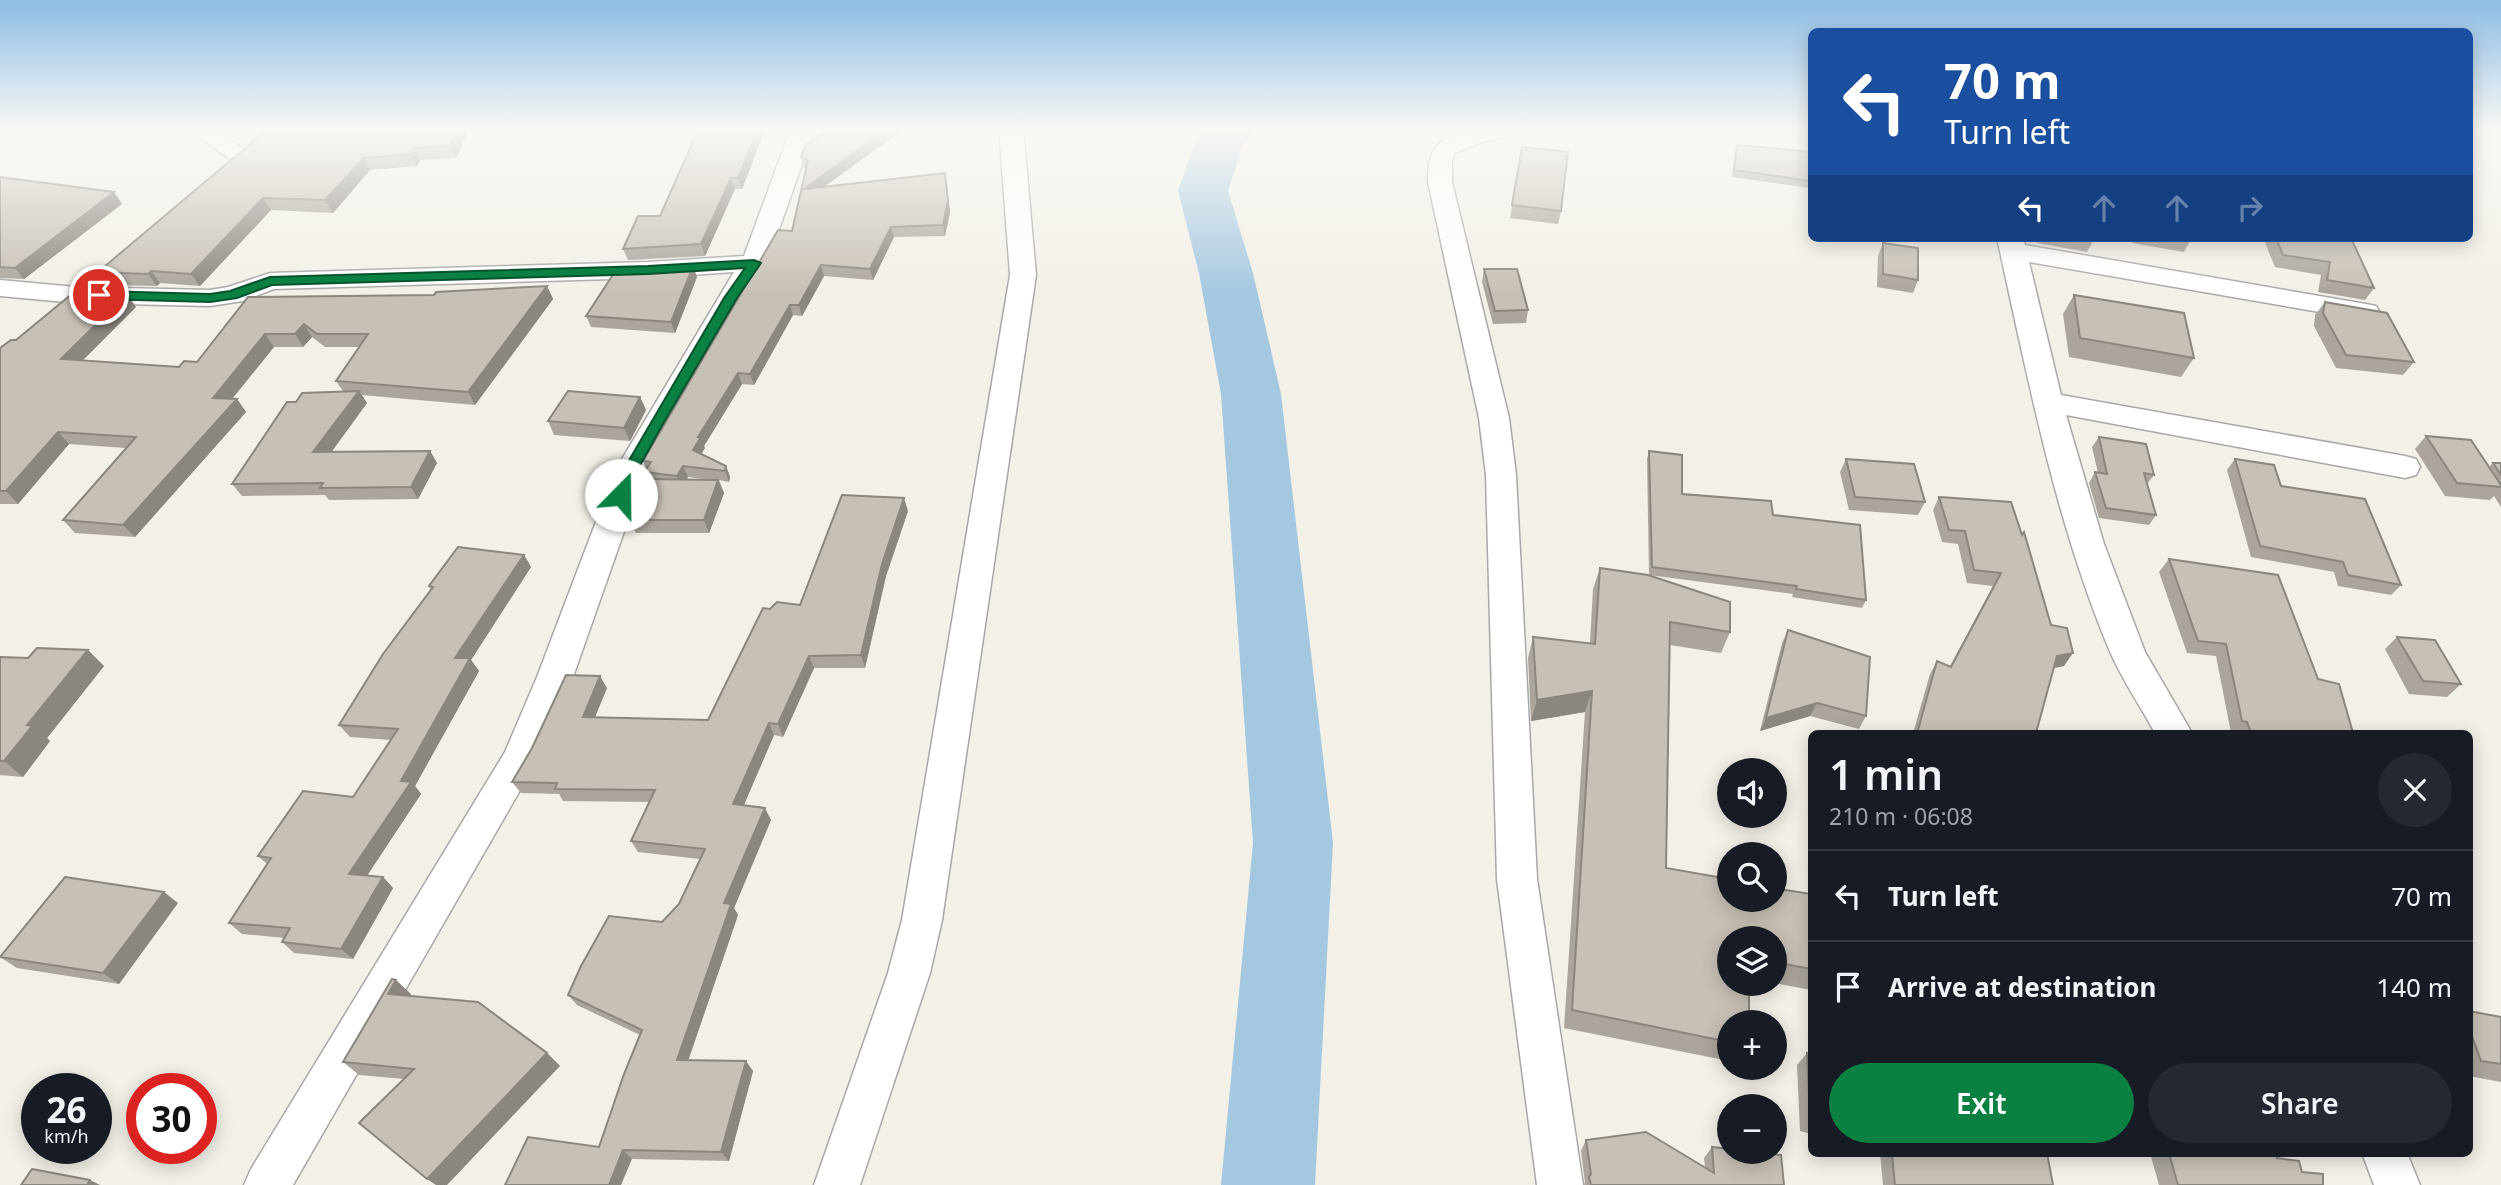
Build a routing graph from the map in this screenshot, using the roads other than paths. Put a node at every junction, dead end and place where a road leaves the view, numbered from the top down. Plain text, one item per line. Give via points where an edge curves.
1 (783, 183) edge
2 (1016, 183) edge
3 (1440, 183) edge
4 (2011, 245) edge
5 (754, 263) junction
6 (106, 268) edge
7 (0, 288) edge
8 (76, 295) junction
9 (2388, 316) edge
10 (43, 320) edge
11 (2048, 402) junction
12 (2404, 467) dead end
13 (2172, 730) edge
14 (2386, 1157) edge
15 (267, 1185) edge
16 (837, 1185) edge
17 (1560, 1185) edge
18 (2397, 1185) edge

1 - 5 street
2 - 16 street via 1023,275 922,920 909,973
3 - 17 street via 1494,418 1502,475 1517,879
4 - 9 street
4 - 11 street
5 - 8 street via 270,281 210,298
5 - 15 street via 631,469 520,759
6 - 8 street
7 - 8 street
8 - 10 street
11 - 12 street
11 - 13 street via 2088,544 2129,655
14 - 18 street

